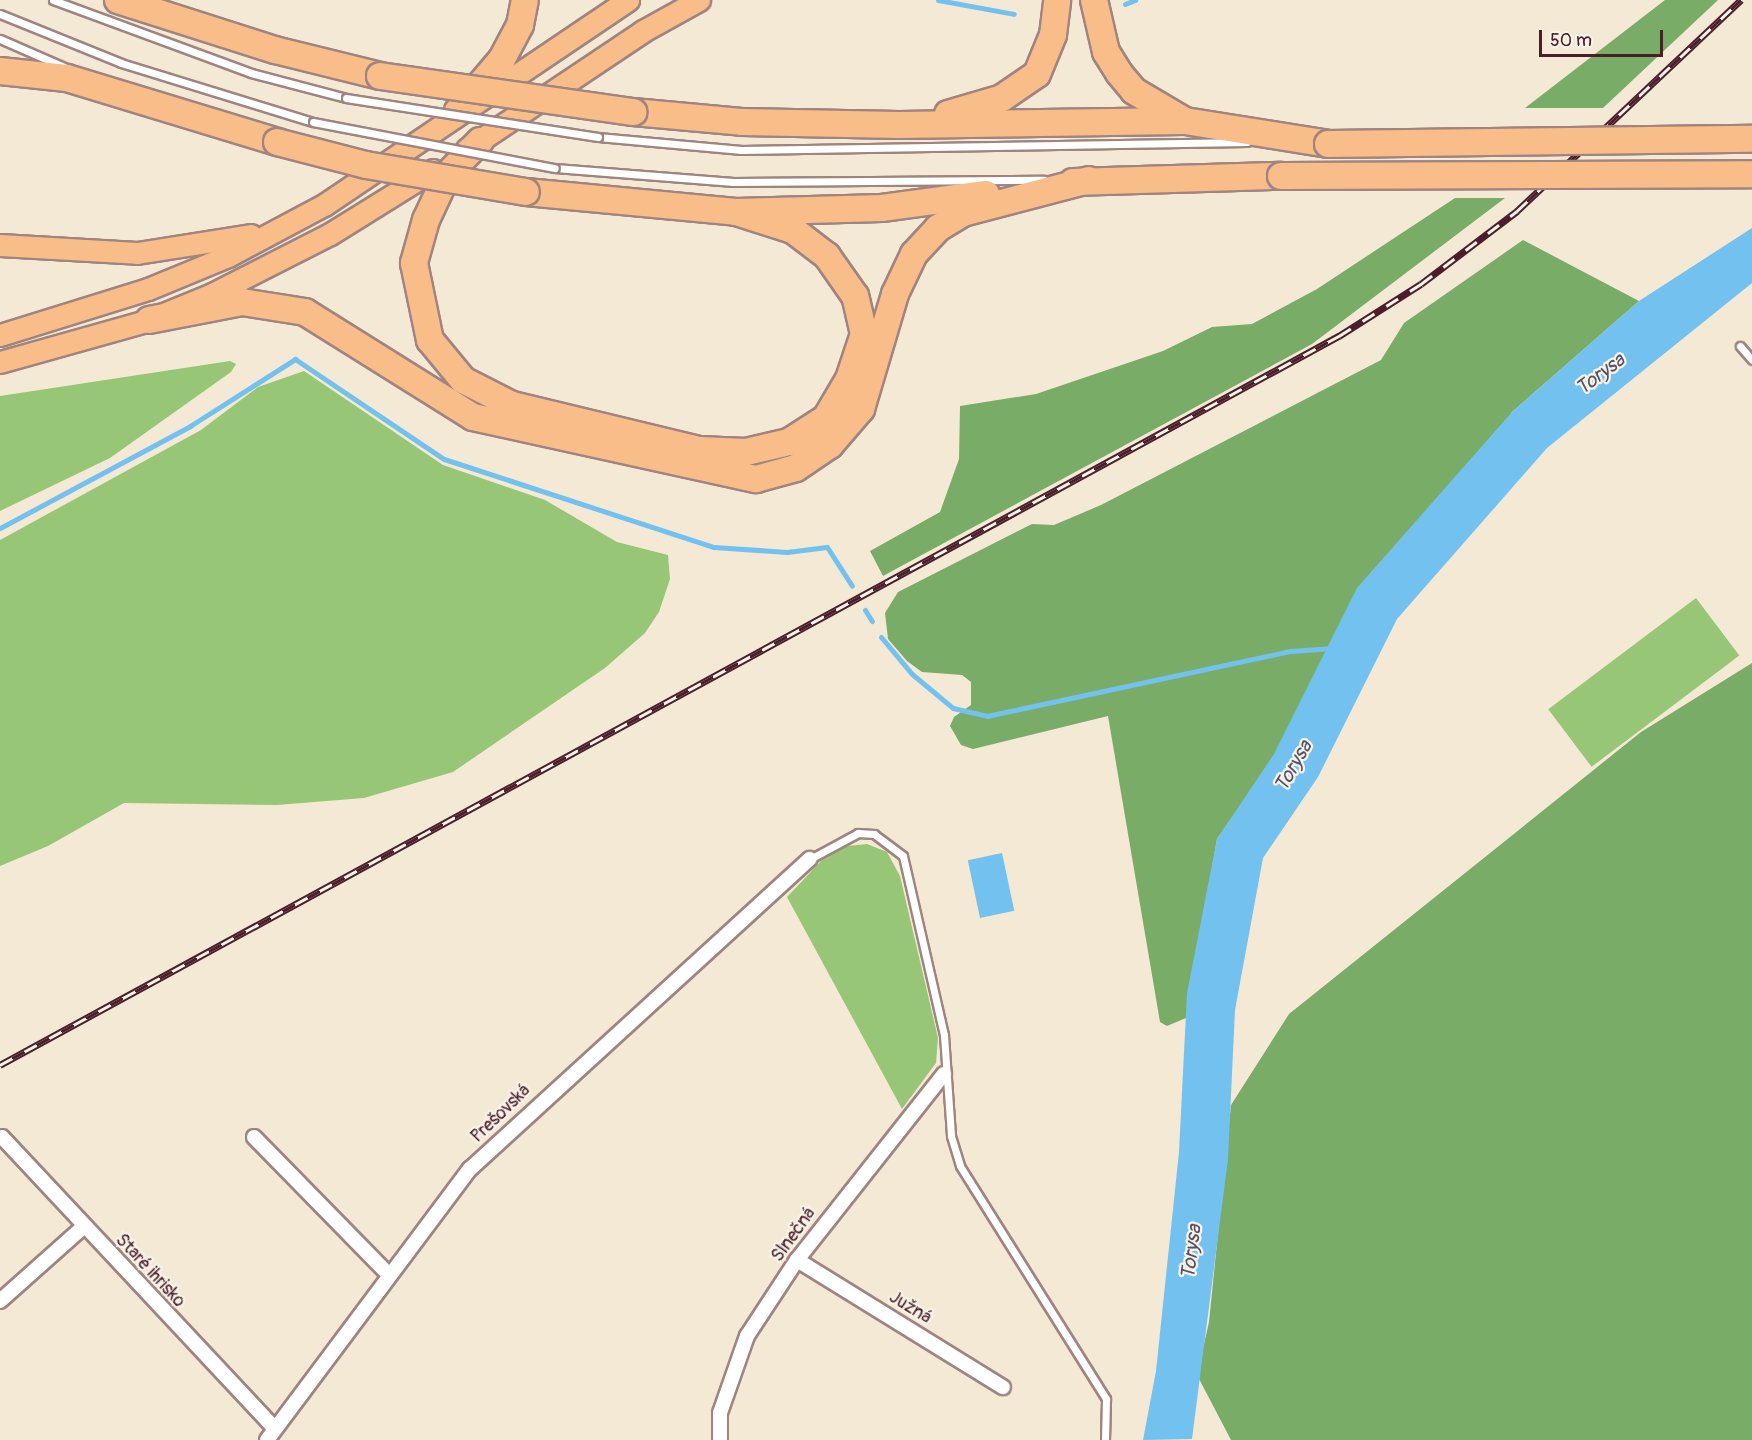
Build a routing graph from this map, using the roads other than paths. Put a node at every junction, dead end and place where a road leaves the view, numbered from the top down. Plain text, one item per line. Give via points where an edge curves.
1 (53, 0) edge
2 (118, 0) edge
3 (525, 0) edge
4 (628, 0) edge
5 (699, 0) edge
6 (1057, 0) edge
7 (1094, 0) edge
8 (0, 14) edge
9 (0, 39) edge
10 (0, 70) edge
11 (126, 94) junction
12 (458, 111) junction
13 (1185, 122) junction
14 (899, 125) junction
15 (1752, 139) edge
16 (480, 141) junction
17 (1328, 144) junction
18 (1752, 174) edge
19 (1089, 180) junction
20 (324, 205) junction
21 (736, 212) junction
22 (0, 244) edge
23 (149, 320) junction
24 (0, 335) edge
25 (1740, 346) dead end
26 (1752, 360) edge
27 (0, 362) edge
28 (810, 859) joint
29 (944, 1074) junction
30 (2, 1137) dead end
31 (254, 1137) dead end
32 (83, 1227) junction
33 (797, 1260) junction
34 (387, 1273) junction
35 (0, 1301) edge
36 (1004, 1387) dead end
37 (271, 1434) edge
38 (720, 1440) edge
39 (1105, 1440) edge

1 - 17 lane, bridge via 251,73 346,98 598,137 741,150
2 - 14 highway, bridge via 275,50 380,76 633,112 742,122
3 - 12 highway via 520,25 502,59
4 - 12 main road
5 - 16 main road via 643,31
6 - 14 highway via 1047,54 1022,88 978,107
7 - 13 highway via 1106,52 1119,73 1134,91
8 - 19 lane, bridge via 121,63 313,122 555,168 733,183
9 - 11 lane
10 - 11 highway via 67,78
11 - 21 highway, bridge via 277,142 366,165 526,192
12 - 20 main road
13 - 14 highway
13 - 17 highway
15 - 17 highway, bridge
16 - 21 highway via 447,175 426,220 414,262 430,340 463,380 512,405 700,450 746,452 789,442 826,418 849,379 864,334 855,296 827,256 793,230
16 - 23 main road via 330,234
18 - 19 highway, bridge
19 - 21 highway via 882,208
19 - 23 highway via 963,213 938,228 914,254 895,294 861,408 830,445 796,468 756,479 473,417 432,395 348,334 295,309 242,302
20 - 22 main road via 243,238 171,252
20 - 24 main road via 228,256 147,289
23 - 27 main road
25 - 26 lane
28 - 29 lane via 858,833 888,841 903,856 944,1035
28 - 34 street, Prešovská via 470,1169
29 - 33 street, Slnečná
29 - 39 lane via 960,1166 1106,1399
30 - 32 street, Staré ihrisko
31 - 34 street
32 - 35 street
32 - 37 street, Staré ihrisko
33 - 36 street, Južná
33 - 38 street, Slnečná via 747,1336 720,1413
34 - 37 street, Prešovská

